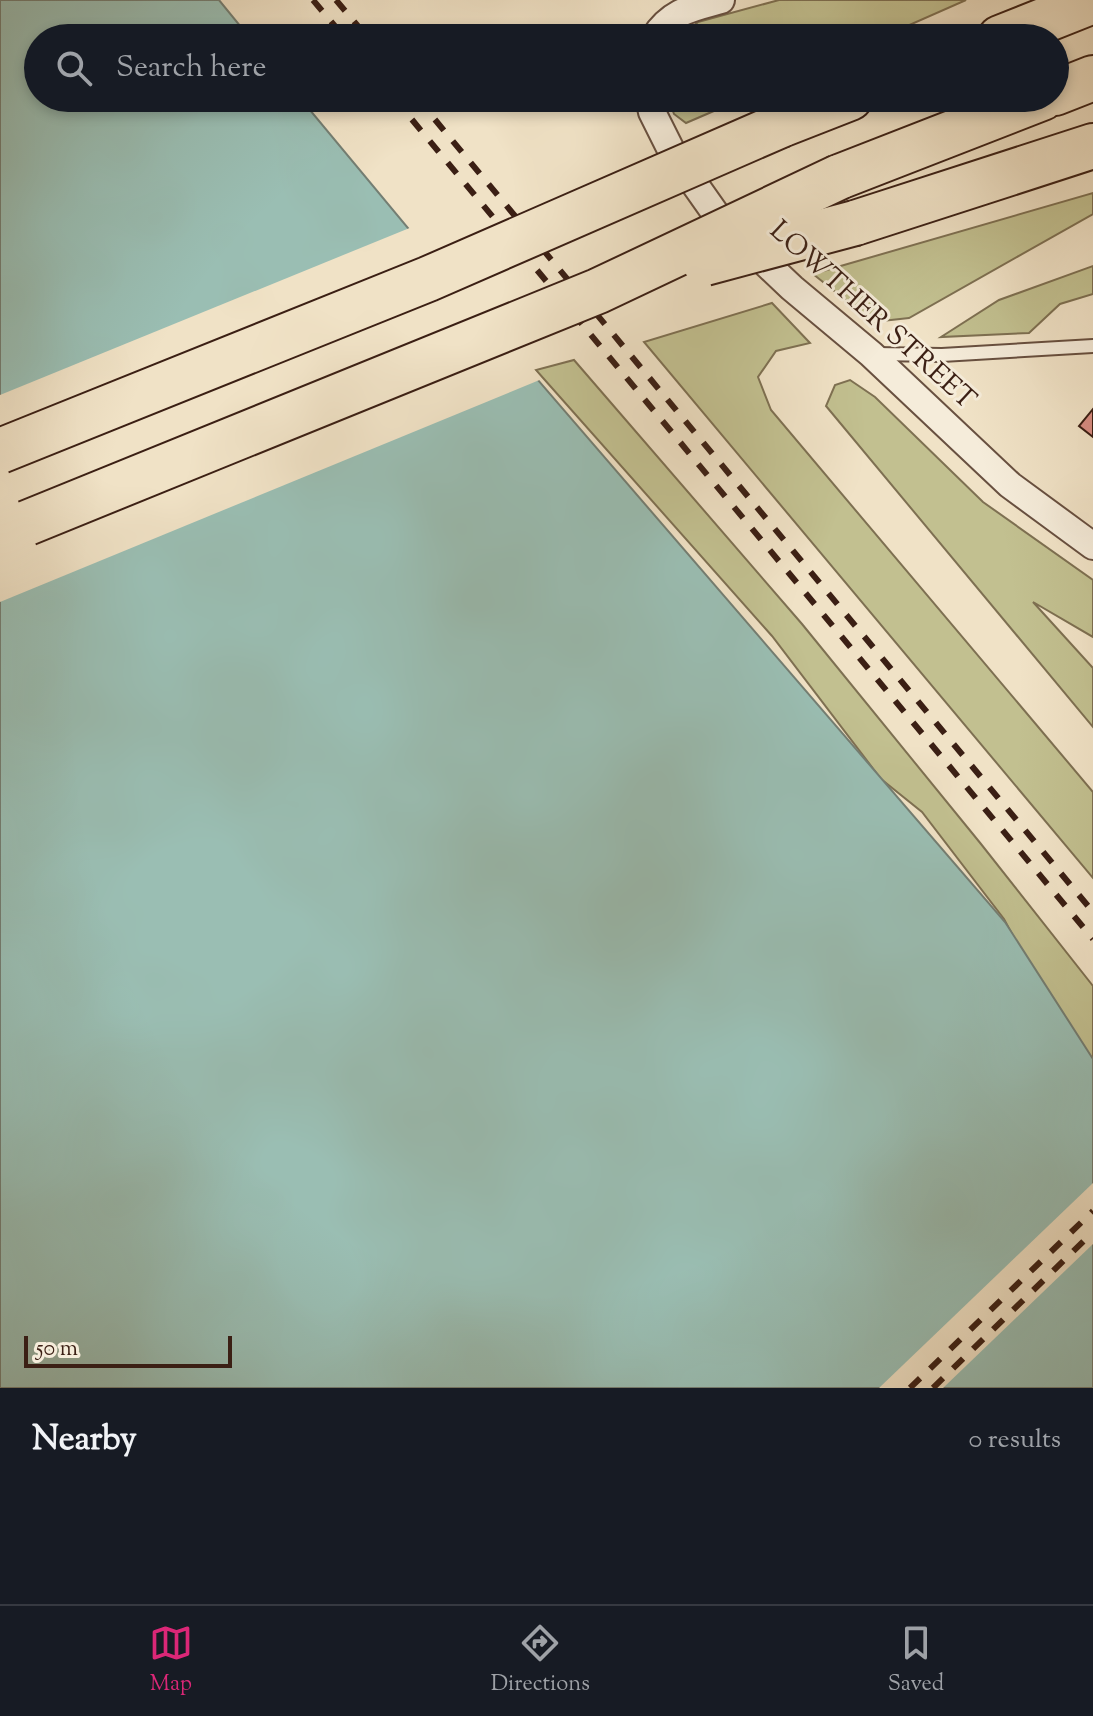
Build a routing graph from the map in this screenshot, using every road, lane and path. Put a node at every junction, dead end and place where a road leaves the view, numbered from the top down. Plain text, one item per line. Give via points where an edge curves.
1 (721, 0) edge
2 (1053, 0) edge
3 (1093, 1) edge
4 (664, 24) edge
5 (1001, 24) edge
6 (1035, 24) edge
7 (1093, 78) edge
8 (1069, 87) edge
9 (652, 112) edge
10 (809, 112) edge
11 (814, 112) edge
12 (1006, 112) edge
13 (781, 125) junction
14 (1093, 146) edge
15 (598, 291) junction
16 (1093, 346) edge
17 (871, 354) junction
18 (0, 451) edge
19 (0, 534) edge
20 (1093, 546) edge

1 - 4 street via 690,8
2 - 5 highway
3 - 6 highway
7 - 8 highway
9 - 17 street, LOWTHER STREET via 672,152 720,220
10 - 13 highway
11 - 13 highway
12 - 15 highway, bridge via 839,177
13 - 18 highway, bridge via 428,279
14 - 15 highway, bridge via 855,223
15 - 19 highway, bridge
16 - 17 lane
17 - 20 street, LOWTHER STREET via 1010,485

